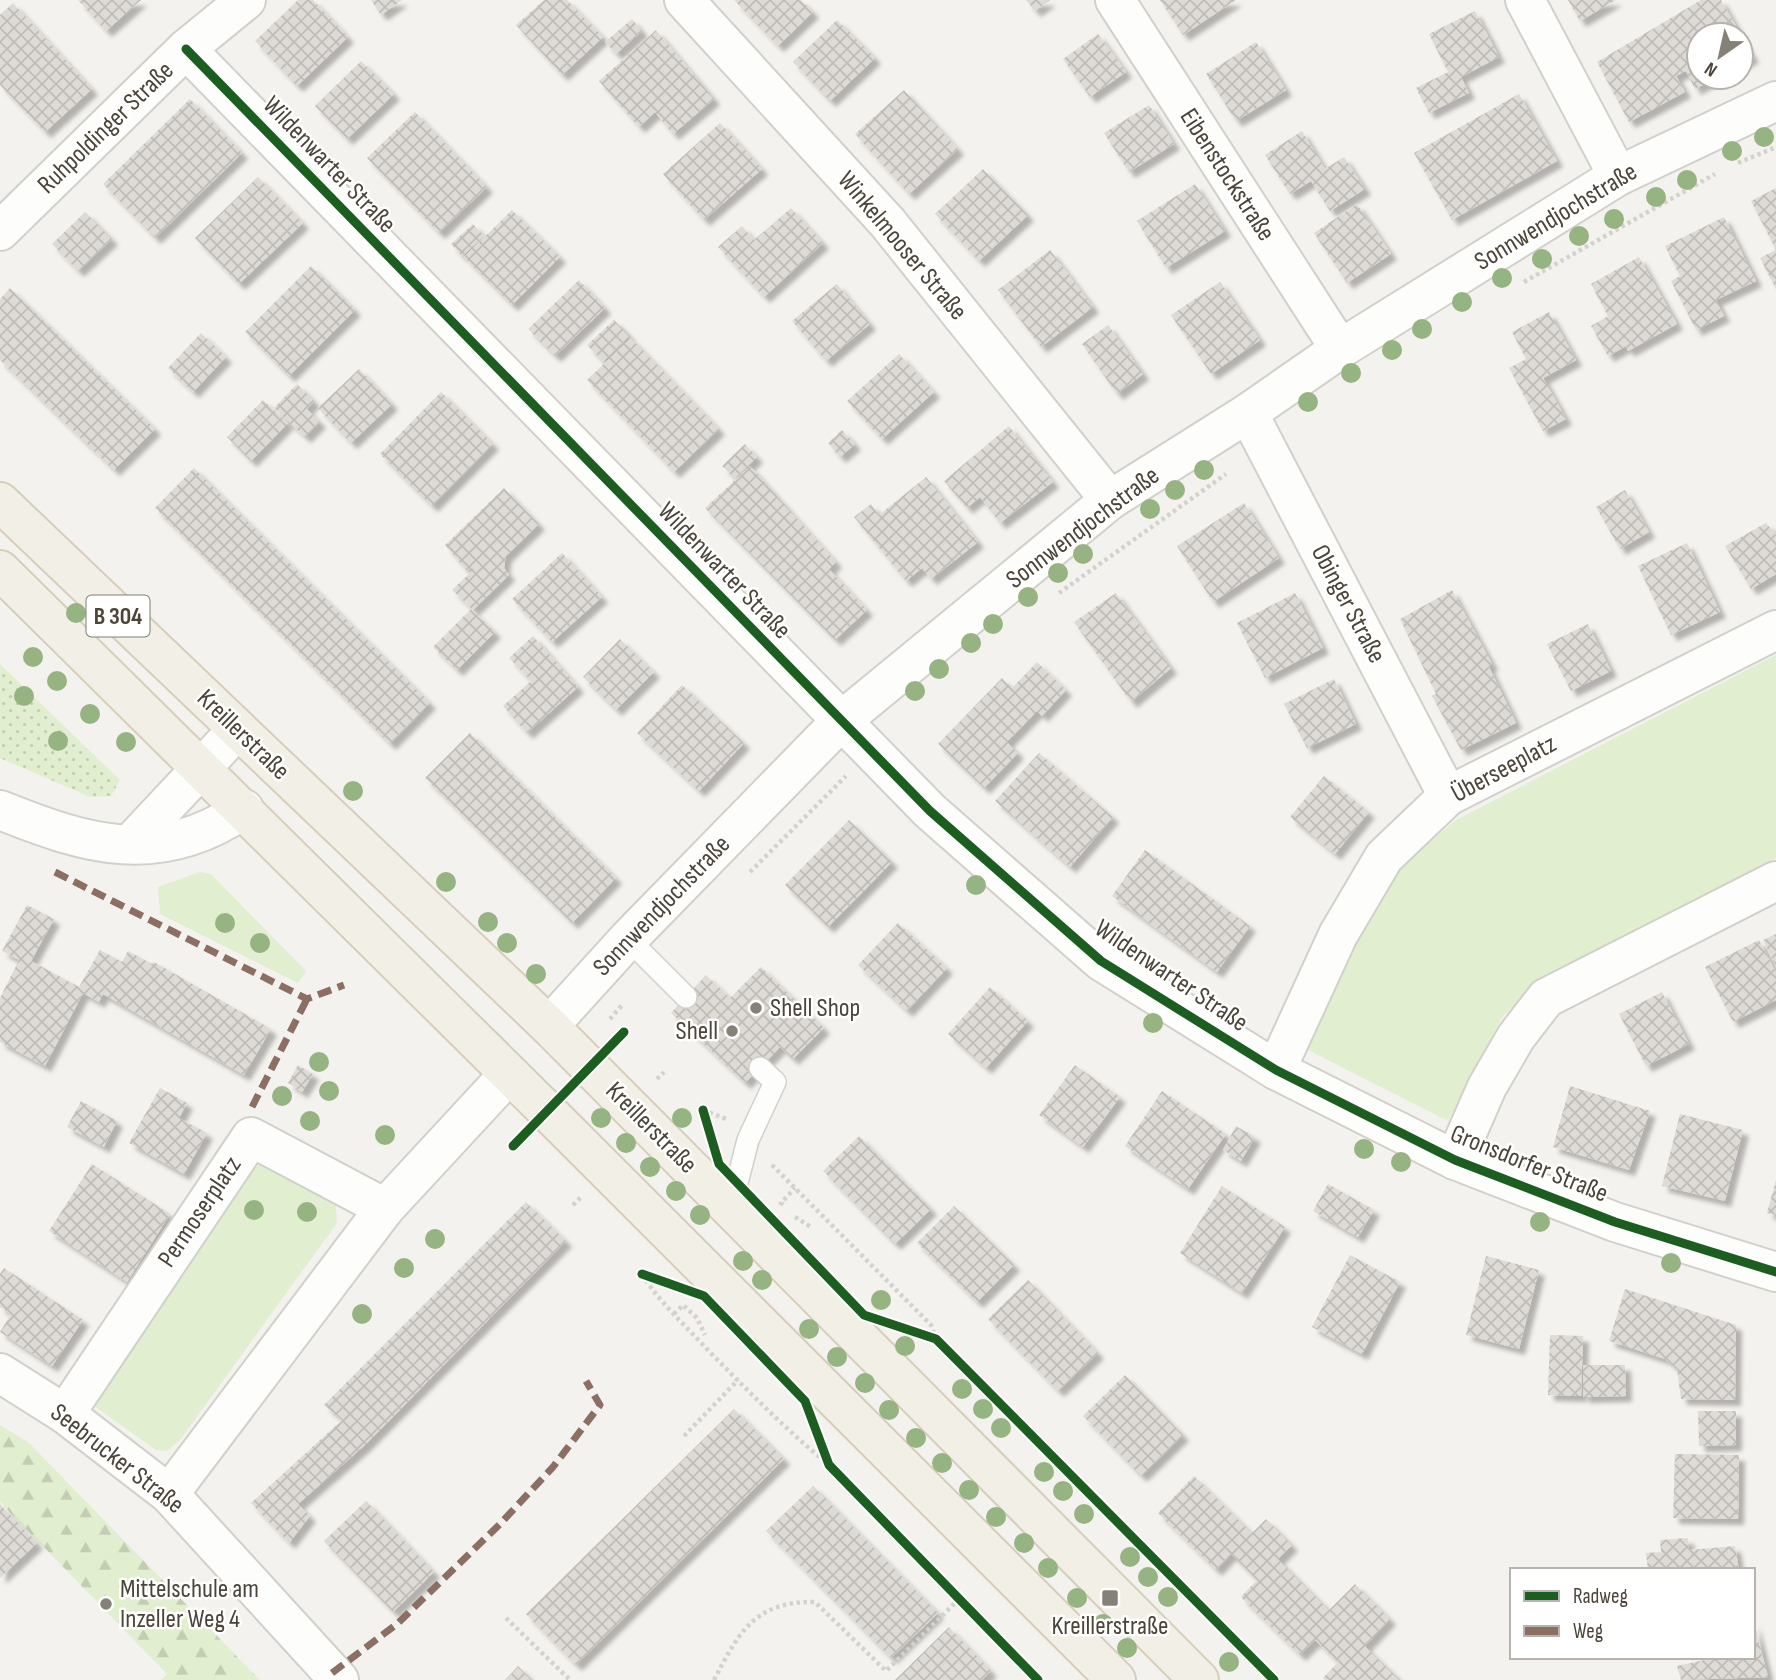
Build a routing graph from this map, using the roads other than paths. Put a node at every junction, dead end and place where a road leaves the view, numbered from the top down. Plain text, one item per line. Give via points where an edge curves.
1 (246, 0) edge
2 (684, 0) edge
3 (1115, 0) edge
4 (1525, 0) edge
5 (186, 49) junction
6 (1776, 102) edge
7 (1618, 176) junction
8 (0, 232) edge
9 (1340, 349) junction
10 (1256, 429) junction
11 (1110, 500) junction
12 (0, 502) edge
13 (0, 570) edge
14 (1776, 629) edge
15 (841, 721) junction
16 (237, 730) junction
17 (200, 767) junction
18 (1448, 796) junction
19 (244, 809) junction
20 (0, 810) edge
21 (131, 843) junction
22 (1776, 881) edge
23 (628, 939) junction
24 (686, 997) dead end
25 (549, 1026) junction
26 (760, 1068) dead end
27 (1276, 1070) junction
28 (509, 1074) junction
29 (1455, 1160) junction
30 (724, 1202) junction
31 (385, 1208) junction
32 (1776, 1272) edge
33 (0, 1373) edge
34 (65, 1414) junction
35 (169, 1494) junction
36 (332, 1678) edge
37 (1116, 1680) edge
38 (1199, 1680) edge

1 - 5 street, Ruhpoldinger Straße
2 - 11 street, Winkelmooser Straße via 887,222
3 - 9 street, Eibenstockstraße
4 - 7 street
5 - 8 street, Ruhpoldinger Straße
5 - 15 street, Wildenwarter Straße
6 - 7 street, Sonnwendjochstraße
7 - 9 street, Sonnwendjochstraße
9 - 10 street, Sonnwendjochstraße
10 - 11 street, Sonnwendjochstraße
10 - 18 street, Obinger Straße
11 - 15 street, Sonnwendjochstraße
12 - 16 main road, Kreillerstraße / B 304
13 - 17 main road, Kreillerstraße / B 304
14 - 18 street, Überseeplatz
15 - 23 street, Sonnwendjochstraße
15 - 27 street, Wildenwarter Straße via 930,811 1101,961
16 - 17 street
16 - 25 main road, Kreillerstraße / B 304
17 - 19 main road, Kreillerstraße / B 304
17 - 21 street
18 - 27 street, Überseeplatz via 1384,858 1338,935
19 - 21 street via 192,838
19 - 28 main road, Kreillerstraße / B 304
20 - 21 street via 72,837
22 - 29 street via 1546,998 1487,1087
23 - 24 lane
23 - 25 street, Sonnwendjochstraße
25 - 30 main road, Kreillerstraße / B 304
26 - 30 lane via 775,1082 748,1140 737,1183
27 - 29 street, Gronsdorfer Straße
28 - 31 street
28 - 37 main road, Kreillerstraße / B 304
29 - 32 street, Gronsdorfer Straße via 1615,1222
30 - 38 main road, Kreillerstraße / B 304
31 - 34 street, Permoserplatz via 251,1137
31 - 35 street
33 - 34 street, Seebrucker Straße
34 - 35 street, Seebrucker Straße
35 - 36 street, Seebrucker Straße

